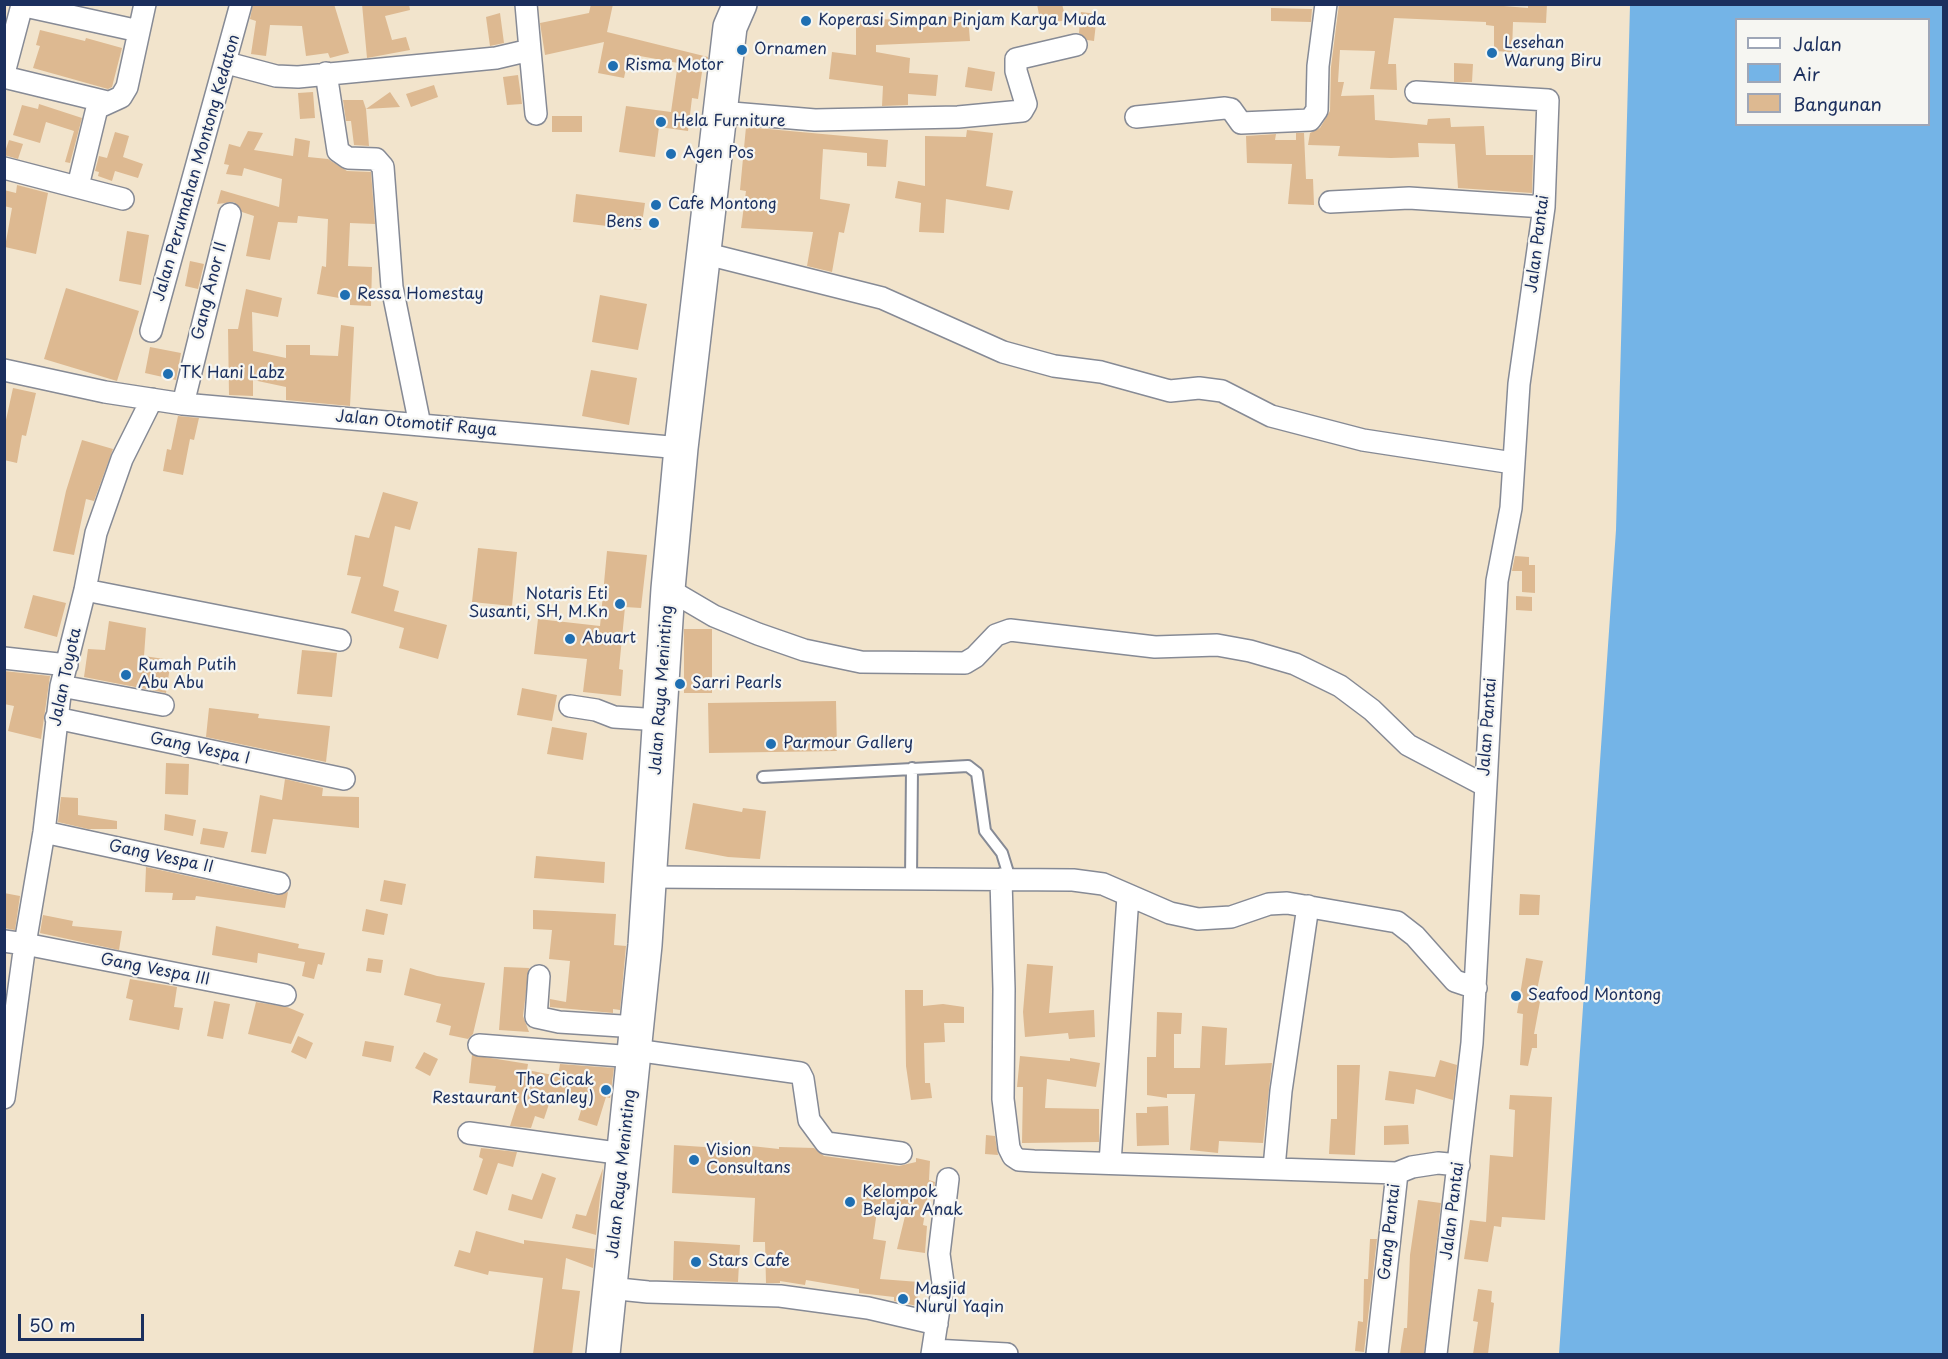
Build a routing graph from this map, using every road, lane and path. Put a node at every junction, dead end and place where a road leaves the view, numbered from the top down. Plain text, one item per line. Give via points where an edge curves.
1 (145, 4) edge
2 (241, 4) edge
3 (526, 4) edge
4 (1326, 4) edge
5 (732, 12) edge
6 (139, 31) junction
7 (1076, 45) dead end
8 (530, 50) junction
9 (227, 63) junction
10 (326, 73) junction
11 (4, 75) edge
12 (1416, 92) dead end
13 (107, 102) junction
14 (720, 112) junction
15 (536, 114) dead end
16 (1136, 117) dead end
17 (4, 168) edge
18 (78, 186) junction
19 (123, 200) dead end
20 (1330, 202) dead end
21 (1544, 207) junction
22 (230, 214) dead end
23 (703, 253) junction
24 (151, 331) dead end
25 (4, 370) edge
26 (152, 399) junction
27 (183, 404) junction
28 (420, 425) junction
29 (681, 448) junction
30 (1513, 463) junction
31 (668, 589) junction
32 (85, 590) junction
33 (340, 640) dead end
34 (4, 658) edge
35 (67, 665) junction
36 (61, 686) junction
37 (163, 705) dead end
38 (570, 706) dead end
39 (56, 718) junction
40 (660, 720) junction
41 (912, 768) junction
42 (763, 777) dead end
43 (344, 779) dead end
44 (1484, 785) junction
45 (44, 832) junction
46 (650, 877) junction
47 (911, 879) junction
48 (1005, 879) junction
49 (279, 883) dead end
50 (1128, 896) junction
51 (1308, 906) junction
52 (15, 943) edge
53 (539, 976) dead end
54 (1476, 988) junction
55 (285, 995) dead end
56 (479, 1045) dead end
57 (636, 1045) junction
58 (4, 1098) edge
59 (469, 1133) dead end
60 (901, 1153) dead end
61 (624, 1154) junction
62 (1110, 1164) junction
63 (1459, 1165) junction
64 (1274, 1168) junction
65 (1397, 1173) junction
66 (948, 1179) dead end
67 (609, 1288) junction
68 (936, 1324) junction
69 (932, 1352) edge
70 (603, 1354) edge
71 (1007, 1354) edge
72 (1377, 1354) edge
73 (1436, 1354) edge

1 - 6 street
2 - 9 street, Jalan Perumahan Montong Kedaton
3 - 8 street
4 - 16 street via 1317,110 1310,120 1241,123 1231,109 1225,108
5 - 14 highway, Jalan Raya Meninting
6 - 11 street via 30,6 21,9
6 - 13 street via 127,87 121,96
7 - 14 street via 1016,59 1026,104 1022,111 845,120
8 - 10 street via 496,58
8 - 15 street
9 - 10 street via 276,76
9 - 24 street, Jalan Perumahan Montong Kedaton
10 - 28 street via 338,151 346,158 374,159 382,165 392,288
11 - 13 street
12 - 21 street, Jalan Pantai via 1548,100
13 - 18 street via 97,108
14 - 23 highway, Jalan Raya Meninting
17 - 18 street
18 - 19 street
20 - 21 street via 1409,198
21 - 30 street, Jalan Pantai via 1518,384
22 - 27 street, Gang Anor II
23 - 29 highway, Jalan Raya Meninting
23 - 30 street via 882,298 1003,352 1054,366 1101,372 1170,391 1222,391 1271,416 1364,440
25 - 26 street, Jalan Otomotif Raya
26 - 27 street, Jalan Otomotif Raya
26 - 32 street, Jalan Toyota via 113,482 96,533
27 - 28 street, Jalan Otomotif Raya
28 - 29 street, Jalan Otomotif Raya
29 - 31 highway, Jalan Raya Meninting
30 - 44 street, Jalan Pantai via 1511,508 1497,581
31 - 40 highway, Jalan Raya Meninting
31 - 44 street via 758,634 804,650 861,662 965,663 996,635 1010,630 1155,647 1217,645 1250,651 1295,664 1340,686 1408,745
32 - 33 street
32 - 35 street, Jalan Toyota
34 - 35 street
35 - 36 street, Jalan Toyota
36 - 37 street
36 - 39 street, Jalan Toyota
38 - 40 street via 614,717
39 - 43 street, Gang Vespa I
39 - 45 street, Jalan Toyota
40 - 46 highway, Jalan Raya Meninting
41 - 42 lane
41 - 47 lane
41 - 48 lane via 974,768 985,831 1002,853
44 - 54 street, Jalan Pantai
45 - 49 street, Gang Vespa II
45 - 52 street, Jalan Toyota
46 - 47 street
46 - 57 highway, Jalan Raya Meninting
47 - 48 street
48 - 50 street via 1103,884
48 - 62 street via 1003,1099 1009,1148 1019,1160
50 - 51 street via 1170,913 1198,919 1231,917 1278,902
50 - 62 street
51 - 54 street via 1397,922 1415,936 1455,981
51 - 64 street
52 - 55 street, Gang Vespa III
52 - 58 street, Jalan Toyota
53 - 57 street via 536,1017
54 - 63 street, Jalan Pantai
56 - 57 street
57 - 60 street via 800,1073 808,1120 826,1143
57 - 61 highway, Jalan Raya Meninting
59 - 61 street
61 - 67 highway, Jalan Raya Meninting
62 - 64 street
63 - 65 street, Gang Pantai via 1438,1163
63 - 73 street, Jalan Pantai
64 - 65 street
65 - 72 street, Gang Pantai
66 - 68 street via 939,1254 943,1283
67 - 68 street via 648,1293 792,1297 868,1308
67 - 70 highway, Jalan Raya Meninting
68 - 69 street
69 - 71 street

